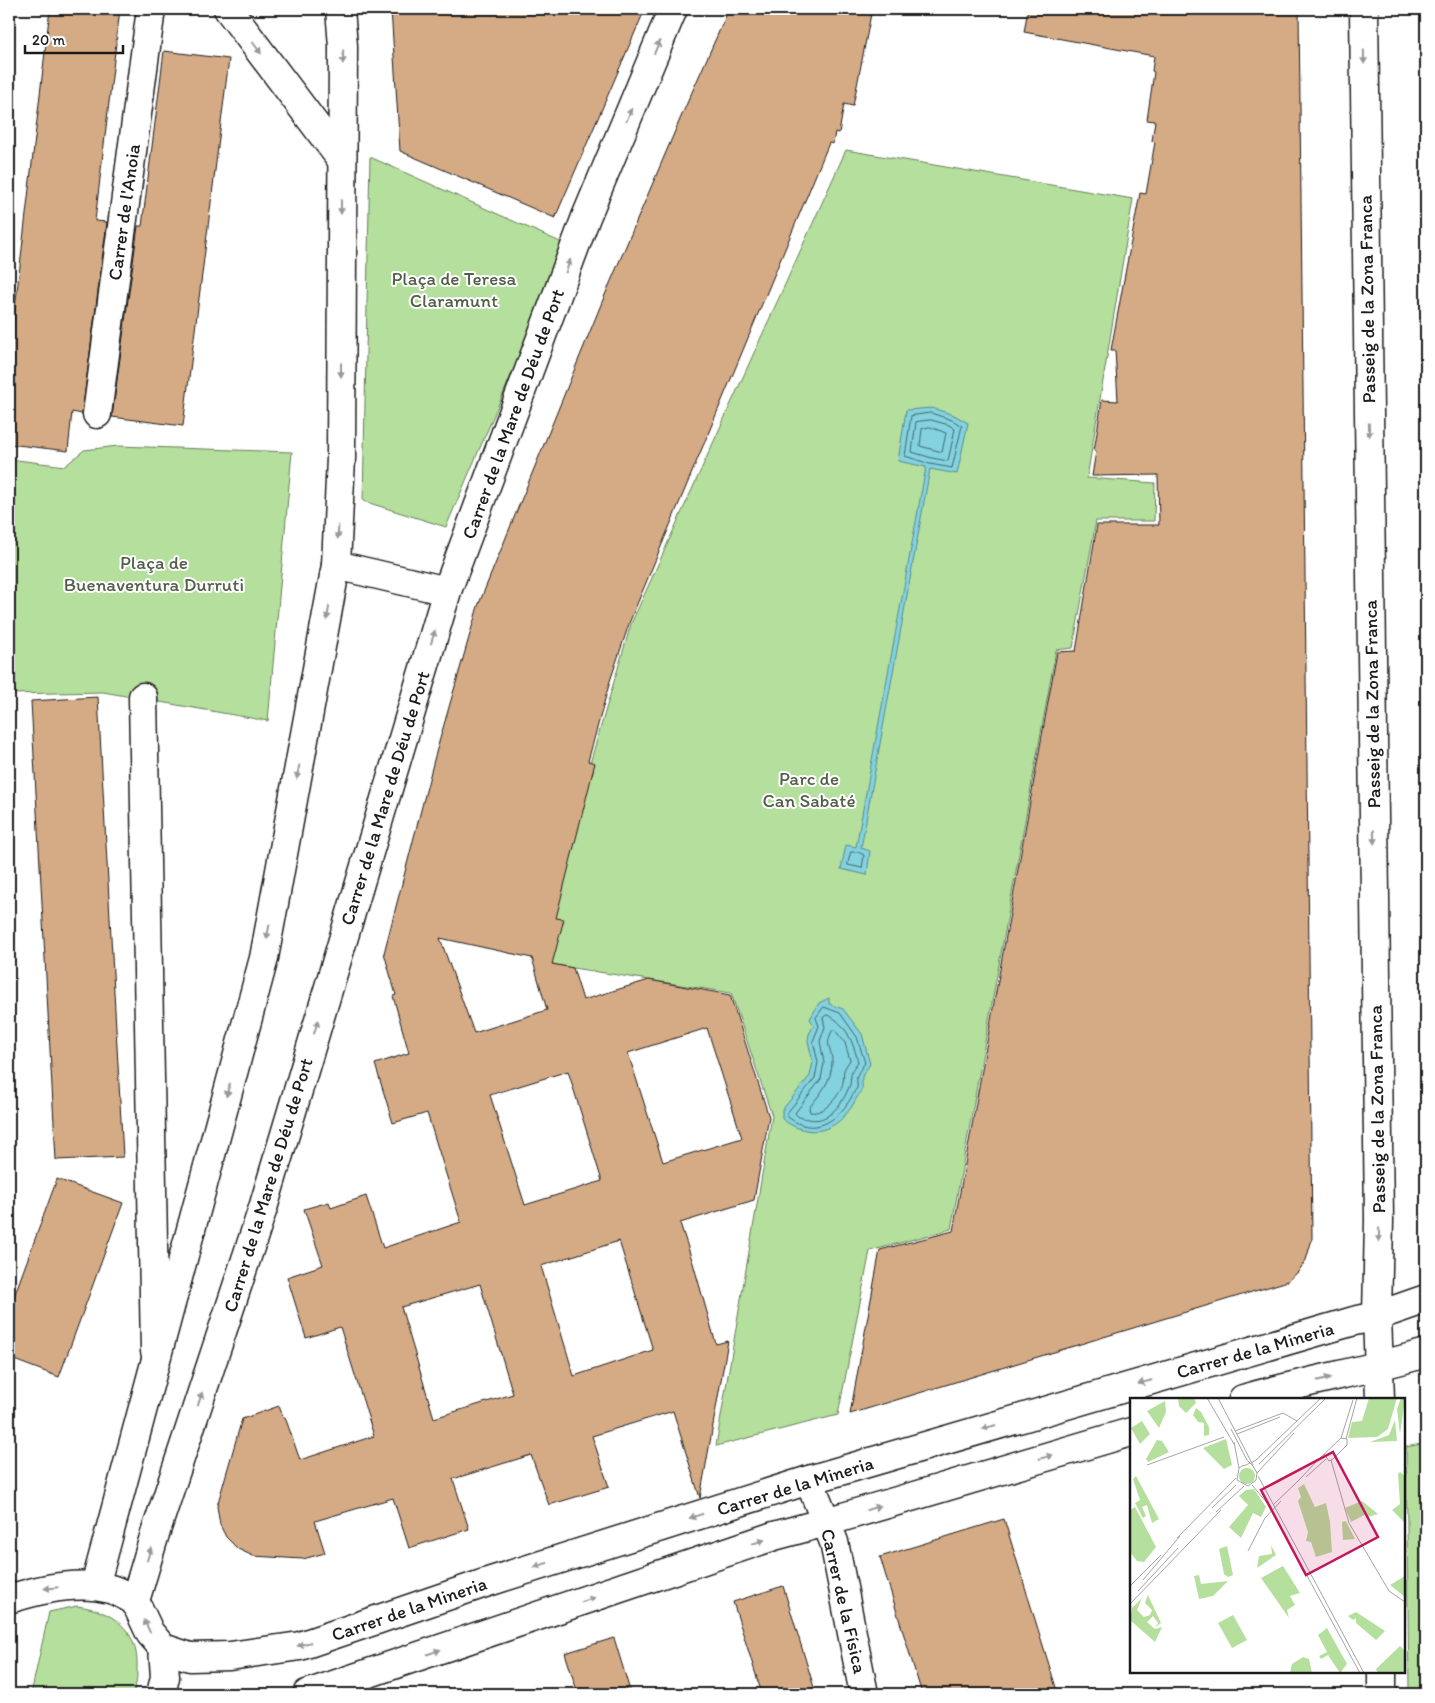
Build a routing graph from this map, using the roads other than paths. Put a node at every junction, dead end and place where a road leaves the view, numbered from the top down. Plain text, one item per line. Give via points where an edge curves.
1 (151, 9) edge
2 (228, 9) edge
3 (340, 9) edge
4 (673, 9) edge
5 (1364, 9) edge
6 (341, 159) junction
7 (97, 414) dead end
8 (336, 565) junction
9 (447, 590) junction
10 (143, 697) dead end
11 (1426, 1299) edge
12 (1377, 1316) junction
13 (1426, 1353) edge
14 (155, 1360) junction
15 (1379, 1367) junction
16 (1247, 1398) edge
17 (1380, 1398) edge
18 (1130, 1432) edge
19 (809, 1480) junction
20 (826, 1522) junction
21 (95, 1586) junction
22 (9, 1599) edge
23 (135, 1601) junction
24 (163, 1648) junction
25 (1382, 1673) edge
26 (161, 1694) edge
27 (307, 1694) edge
28 (864, 1694) edge
29 (1382, 1694) edge

1 - 7 street, Carrer de l'Anoia
2 -> 6 street
3 -> 6 street via 343,46
9 -> 4 street, Carrer de la Mare de Déu de Port via 586,217
5 -> 12 street, Passeig de la Zona Franca via 1379,1220
6 -> 8 street via 341,458
8 - 9 street
8 -> 14 street via 264,958
23 -> 9 street, Carrer de la Mare de Déu de Port via 263,1208
10 - 14 street
11 - 12 street, Carrer de la Mineria
12 - 15 street, Passeig de la Zona Franca
12 -> 19 street, Carrer de la Mineria
13 - 15 street
14 - 21 street
16 -> 15 street
15 - 17 street, Passeig de la Zona Franca
20 -> 18 street
19 - 20 street, Carrer de la Física
19 -> 24 street, Carrer de la Mineria via 488,1582 300,1646 190,1658
27 -> 20 street via 774,1536
20 - 28 street, Carrer de la Física via 840,1568
21 -> 22 street via 50,1588
21 - 23 street
24 -> 23 street via 150,1633
24 - 26 street via 165,1677
25 - 29 street

